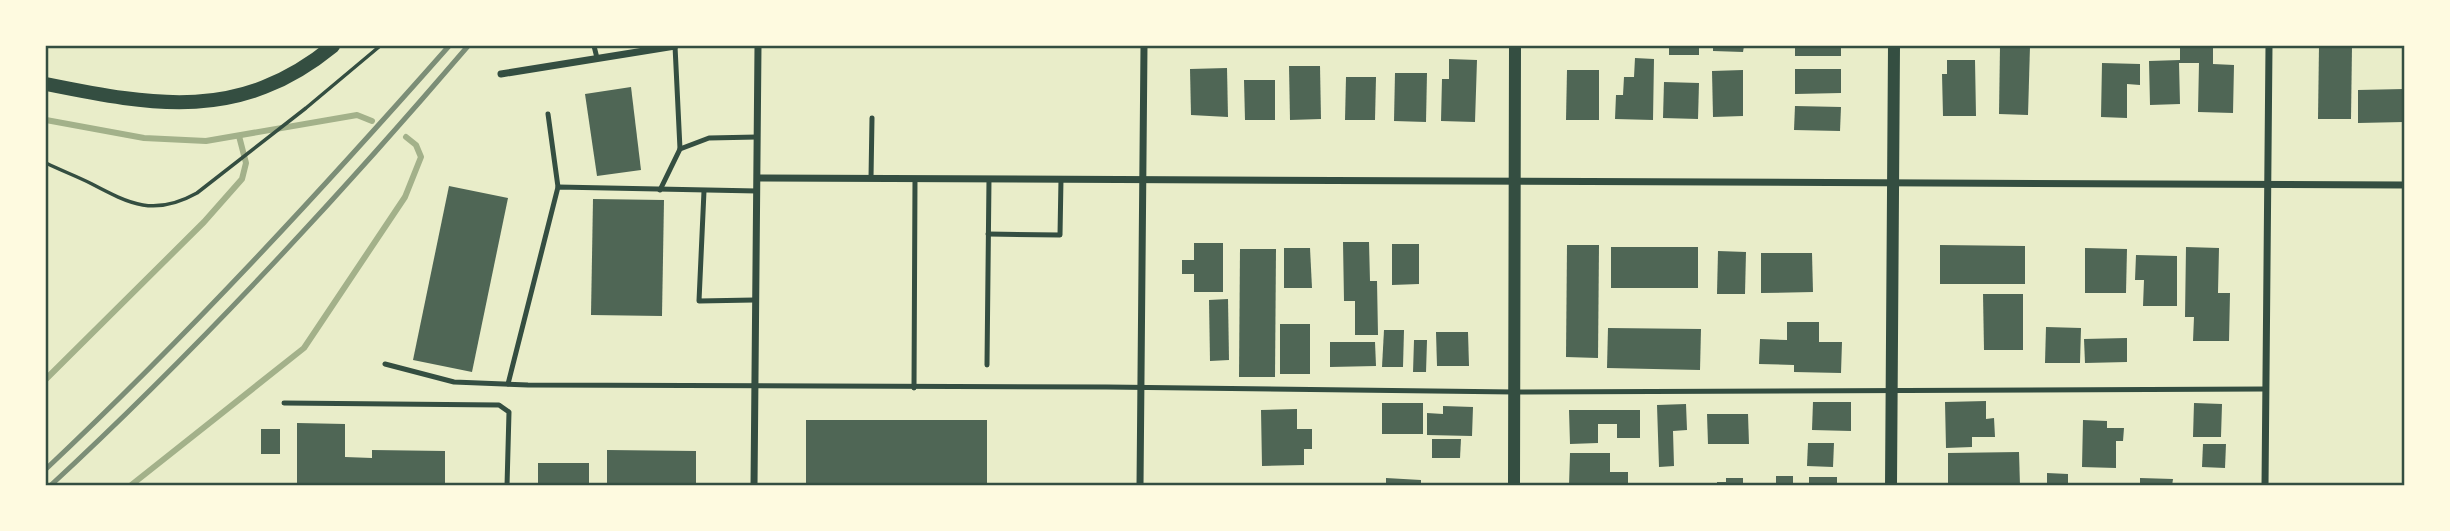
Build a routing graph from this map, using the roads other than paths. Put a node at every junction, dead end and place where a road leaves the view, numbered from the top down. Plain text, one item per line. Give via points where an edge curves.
1 (333, 46) edge
2 (594, 46) edge
3 (675, 46) edge
4 (758, 46) edge
5 (1144, 46) edge
6 (1515, 46) edge
7 (1894, 46) edge
8 (2269, 46) edge
9 (597, 58) junction
10 (501, 74) dead end
11 (46, 84) edge
12 (548, 114) dead end
13 (872, 118) dead end
14 (757, 137) junction
15 (680, 149) junction
16 (758, 178) junction
17 (871, 178) junction
18 (915, 178) junction
19 (989, 179) junction
20 (1060, 179) junction
21 (1144, 180) junction
22 (1515, 182) junction
23 (1895, 183) junction
24 (2269, 184) junction
25 (2404, 185) edge
26 (558, 187) junction
27 (660, 190) junction
28 (704, 191) junction
29 (757, 191) junction
30 (988, 234) junction
31 (754, 300) junction
32 (385, 364) dead end
33 (986, 365) dead end
34 (508, 384) junction
35 (754, 385) junction
36 (1141, 387) junction
37 (914, 388) junction
38 (2265, 389) junction
39 (1891, 390) junction
40 (1514, 392) junction
41 (284, 403) dead end
42 (507, 485) edge
43 (754, 485) edge
44 (1140, 485) edge
45 (1514, 485) edge
46 (1891, 485) edge
47 (2265, 485) edge

1 - 11 main road via 273,85 214,101 169,103
2 - 9 lane
3 - 9 street
3 - 15 lane
4 - 14 street
5 - 21 street
6 - 22 street
7 - 23 street
8 - 24 street
9 - 10 street
12 - 26 lane
13 - 17 lane
14 - 15 lane via 709,138
14 - 16 street
15 - 27 lane
16 - 17 street
16 - 29 street
17 - 18 street
18 - 19 street
18 - 37 lane
19 - 20 street
19 - 30 lane
20 - 21 street
20 - 30 lane via 1060,235
21 - 22 street
21 - 36 street
22 - 23 street
22 - 40 street
23 - 24 street
23 - 39 street
24 - 25 street
24 - 38 street
26 - 27 lane
26 - 34 lane
27 - 28 lane
28 - 29 lane
28 - 31 lane via 699,302
29 - 31 street
30 - 33 lane
31 - 35 street
32 - 34 lane via 454,382
34 - 35 lane
35 - 37 lane
35 - 43 street
36 - 37 lane
36 - 40 lane
36 - 44 street
38 - 39 lane
38 - 47 street
39 - 40 lane
39 - 46 street
40 - 45 street
41 - 42 lane via 499,405 509,412

